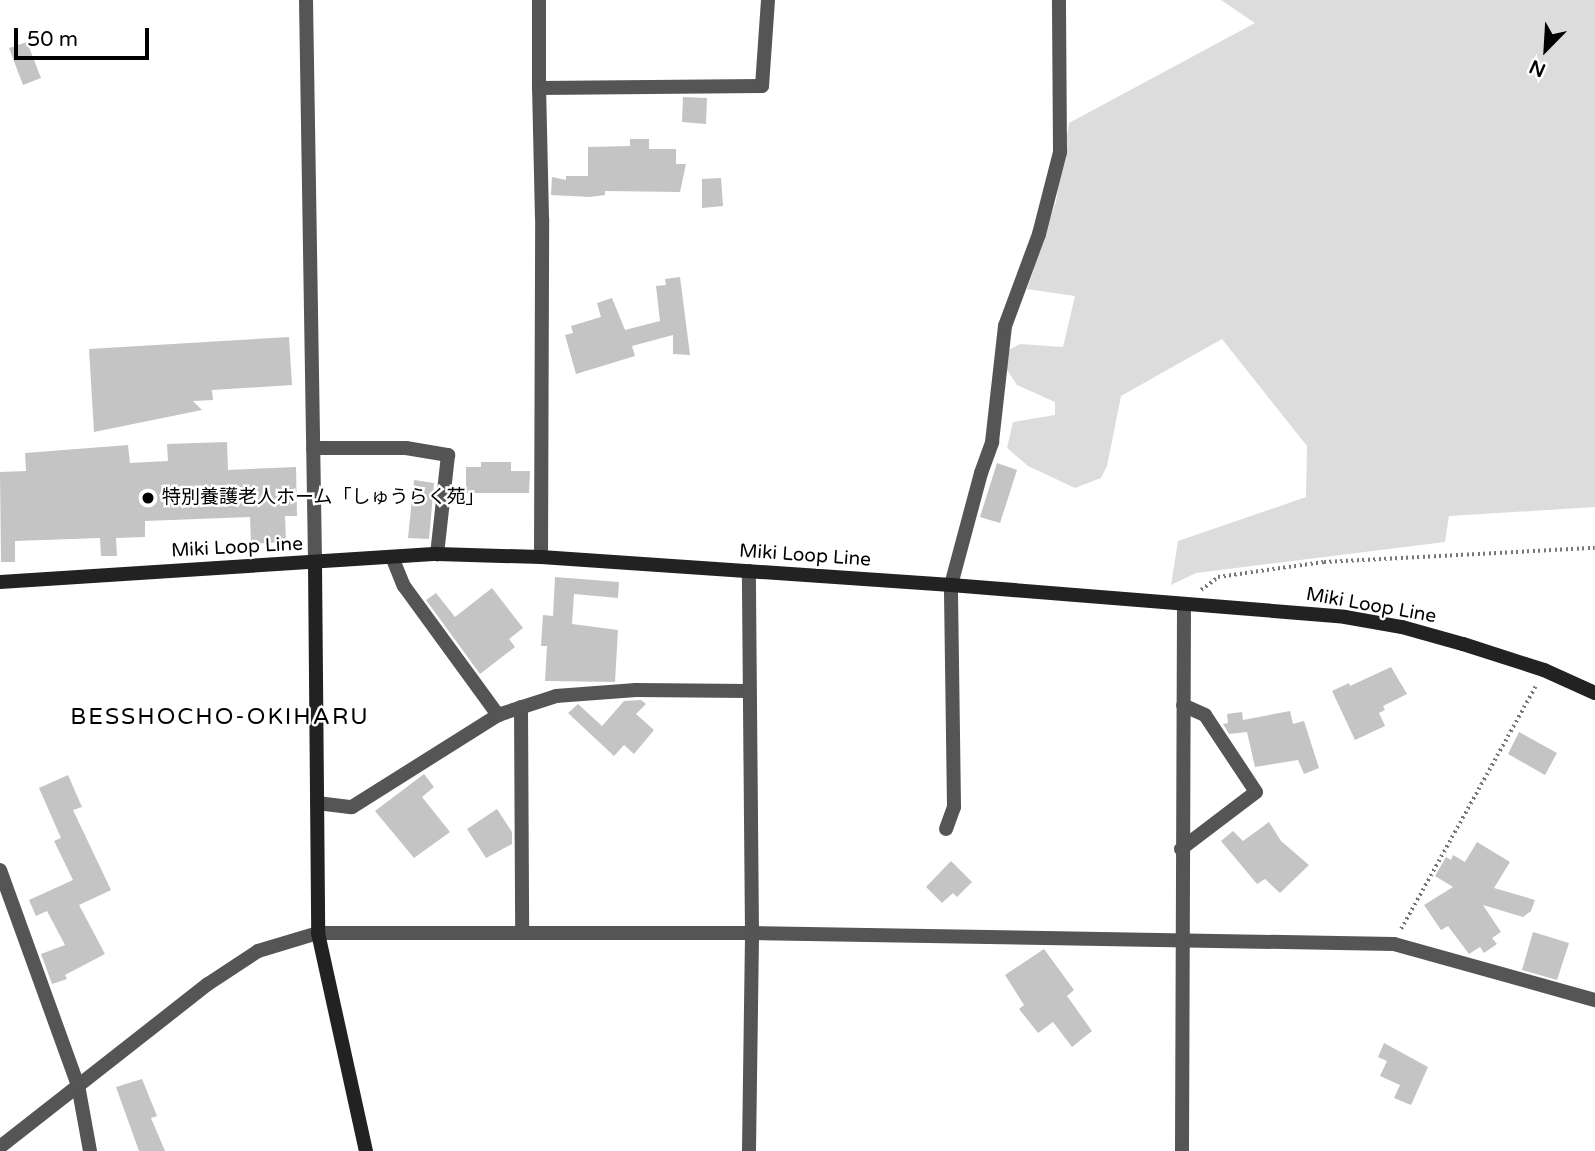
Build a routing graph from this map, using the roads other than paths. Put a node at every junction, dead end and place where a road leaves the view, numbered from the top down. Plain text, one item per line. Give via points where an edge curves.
1 (306, 0) edge
2 (539, 0) edge
3 (768, 0) edge
4 (1059, 0) edge
5 (539, 88) junction
6 (313, 448) junction
7 (437, 554) junction
8 (392, 557) junction
9 (541, 557) junction
10 (315, 563) junction
11 (749, 571) junction
12 (0, 582) edge
13 (951, 585) junction
14 (1184, 605) junction
15 (748, 691) junction
16 (1595, 693) edge
17 (1183, 705) junction
18 (521, 707) junction
19 (498, 715) junction
20 (317, 803) junction
21 (946, 829) dead end
22 (1181, 849) junction
23 (0, 870) edge
24 (318, 933) junction
25 (522, 933) junction
26 (752, 933) junction
27 (1180, 938) junction
28 (1595, 1000) edge
29 (78, 1085) junction
30 (0, 1147) edge
31 (90, 1151) edge
32 (366, 1151) edge
33 (748, 1151) edge
34 (1182, 1151) edge

1 - 6 street
2 - 5 street
3 - 5 street via 762,86
4 - 13 street via 1060,152 1039,234 1005,326 992,442
5 - 9 street
6 - 7 street via 406,449 449,455
6 - 10 street
7 - 8 main road, Miki Loop Line
7 - 9 main road, Miki Loop Line
8 - 10 main road, Miki Loop Line
8 - 19 street via 404,586
9 - 11 main road, Miki Loop Line
10 - 12 main road, Miki Loop Line
10 - 20 main road
11 - 13 main road, Miki Loop Line
11 - 15 street
13 - 14 main road, Miki Loop Line
13 - 21 street via 954,807
14 - 16 main road, Miki Loop Line via 1280,610 1402,627 1544,670
14 - 17 street
15 - 18 street via 636,690 556,696
15 - 26 street
17 - 22 street
17 - 22 street via 1205,715 1256,792
18 - 19 street
18 - 25 street
19 - 20 street via 352,807
20 - 24 main road
22 - 27 street
23 - 29 street
24 - 25 street
24 - 29 street via 258,951
24 - 32 main road
25 - 26 street
26 - 27 street
26 - 33 street
27 - 28 street via 1394,944
27 - 34 street
29 - 30 street
29 - 31 street

